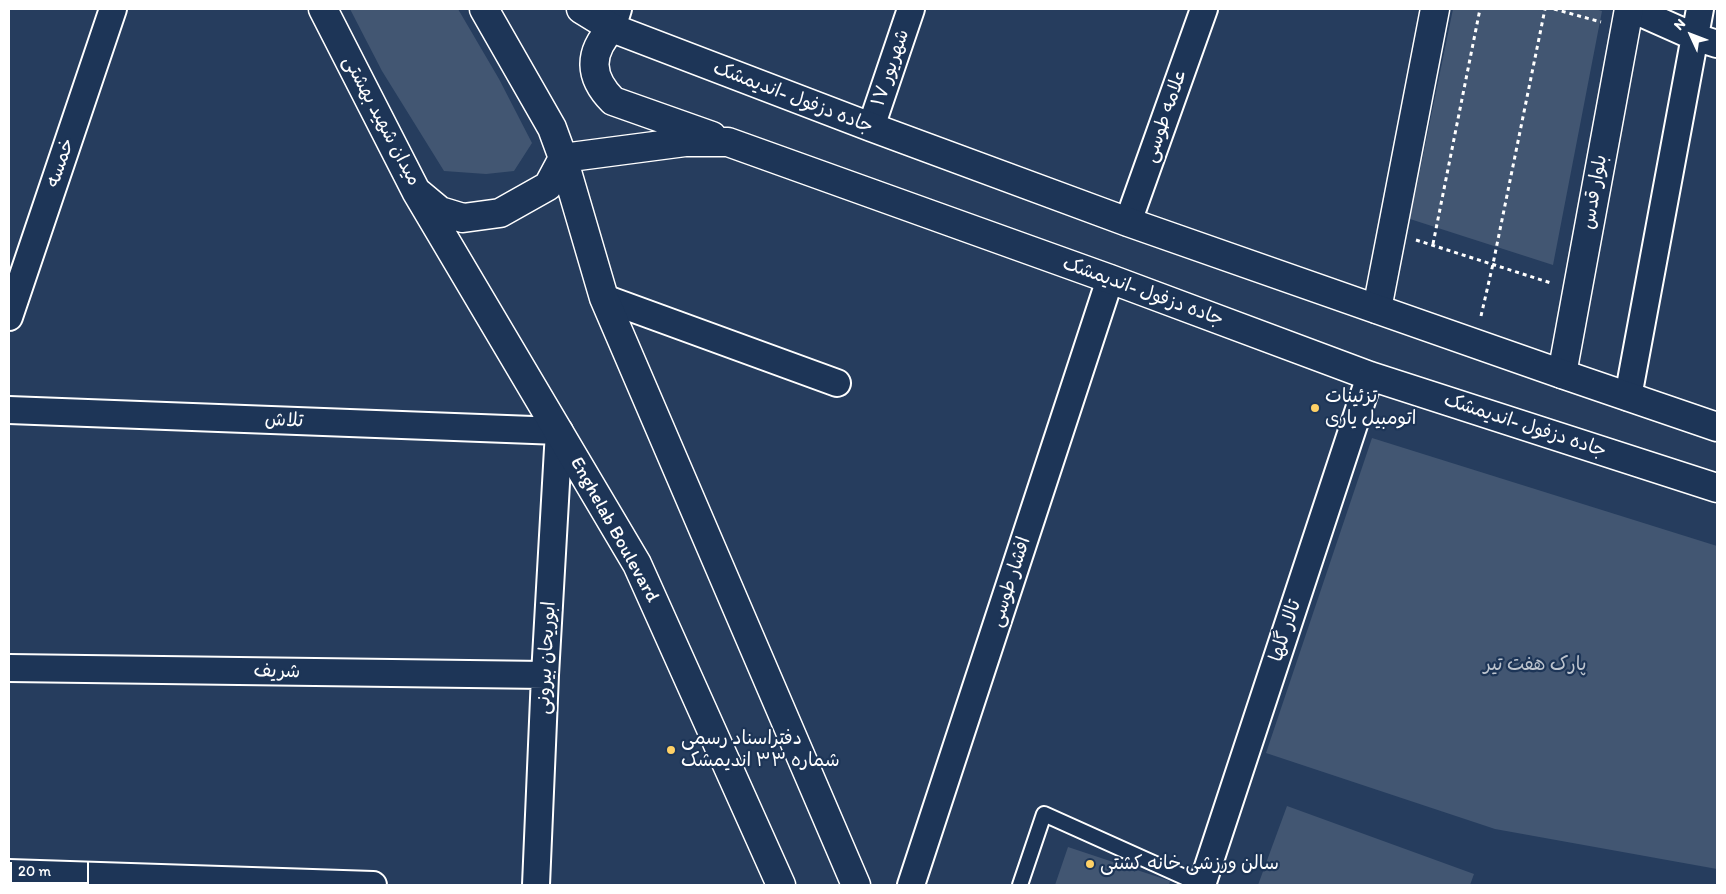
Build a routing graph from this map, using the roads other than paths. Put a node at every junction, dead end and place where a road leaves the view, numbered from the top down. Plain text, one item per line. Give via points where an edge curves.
1 (113, 9) edge
2 (323, 9) edge
3 (484, 9) edge
4 (581, 9) edge
5 (911, 9) edge
6 (1204, 9) edge
7 (1435, 9) edge
8 (1700, 9) edge
9 (1623, 14) edge
10 (615, 19) edge
11 (1706, 40) edge
12 (871, 127) junction
13 (728, 142) junction
14 (564, 158) junction
15 (416, 191) junction
16 (1128, 222) junction
17 (1110, 279) junction
18 (604, 298) junction
19 (1377, 309) junction
20 (9, 317) edge
21 (1562, 374) junction
22 (1370, 376) junction
23 (837, 383) dead end
24 (1628, 397) junction
25 (9, 410) edge
26 (1717, 426) edge
27 (559, 431) junction
28 (1717, 488) edge
29 (9, 668) edge
30 (545, 675) junction
31 (9, 873) edge
32 (373, 885) edge
33 (536, 885) edge
34 (781, 885) edge
35 (856, 885) edge
36 (911, 885) edge
37 (1020, 885) edge
38 (1202, 885) edge

1 - 20 street, خمسه
2 - 15 main road, میدان شهید بهشتی
3 - 14 main road via 552,128
4 - 10 main road, جاده دزفول -اندیمشک
5 - 12 street, ۱۷ شهریور
6 - 16 street, علامه طوسی
7 - 19 main road
8 - 11 street
9 - 11 street
9 - 21 main road, بلوار قدس
10 - 12 main road, جاده دزفول -اندیمشک
10 - 13 main road via 596,51 596,78 603,91 613,100
11 - 24 street
12 - 16 main road, جاده دزفول -اندیمشک
13 - 14 main road, جاده دزفول -اندیمشک via 685,142
13 - 17 main road, جاده دزفول -اندیمشک
14 - 15 main road, میدان شهید بهشتی via 548,186 500,212 463,218 440,211
14 - 18 main road
15 - 27 main road, Enghelab Boulevard
16 - 19 main road, جاده دزفول -اندیمشک
17 - 22 main road, جاده دزفول -اندیمشک
17 - 36 street, افشار طوسی
18 - 23 street
18 - 35 main road
19 - 21 main road, جاده دزفول -اندیمشک
21 - 24 main road, جاده دزفول -اندیمشک
22 - 28 main road, جاده دزفول -اندیمشک
22 - 38 street, تالار گلها
24 - 26 main road, جاده دزفول -اندیمشک
25 - 27 street, تلاش
27 - 30 street, ابوریحان بیرونی
27 - 34 main road, Enghelab Boulevard via 637,564
29 - 30 street, شریف
30 - 33 street, ابوریحان بیرونی
31 - 32 street
37 - 38 lane via 1044,814

